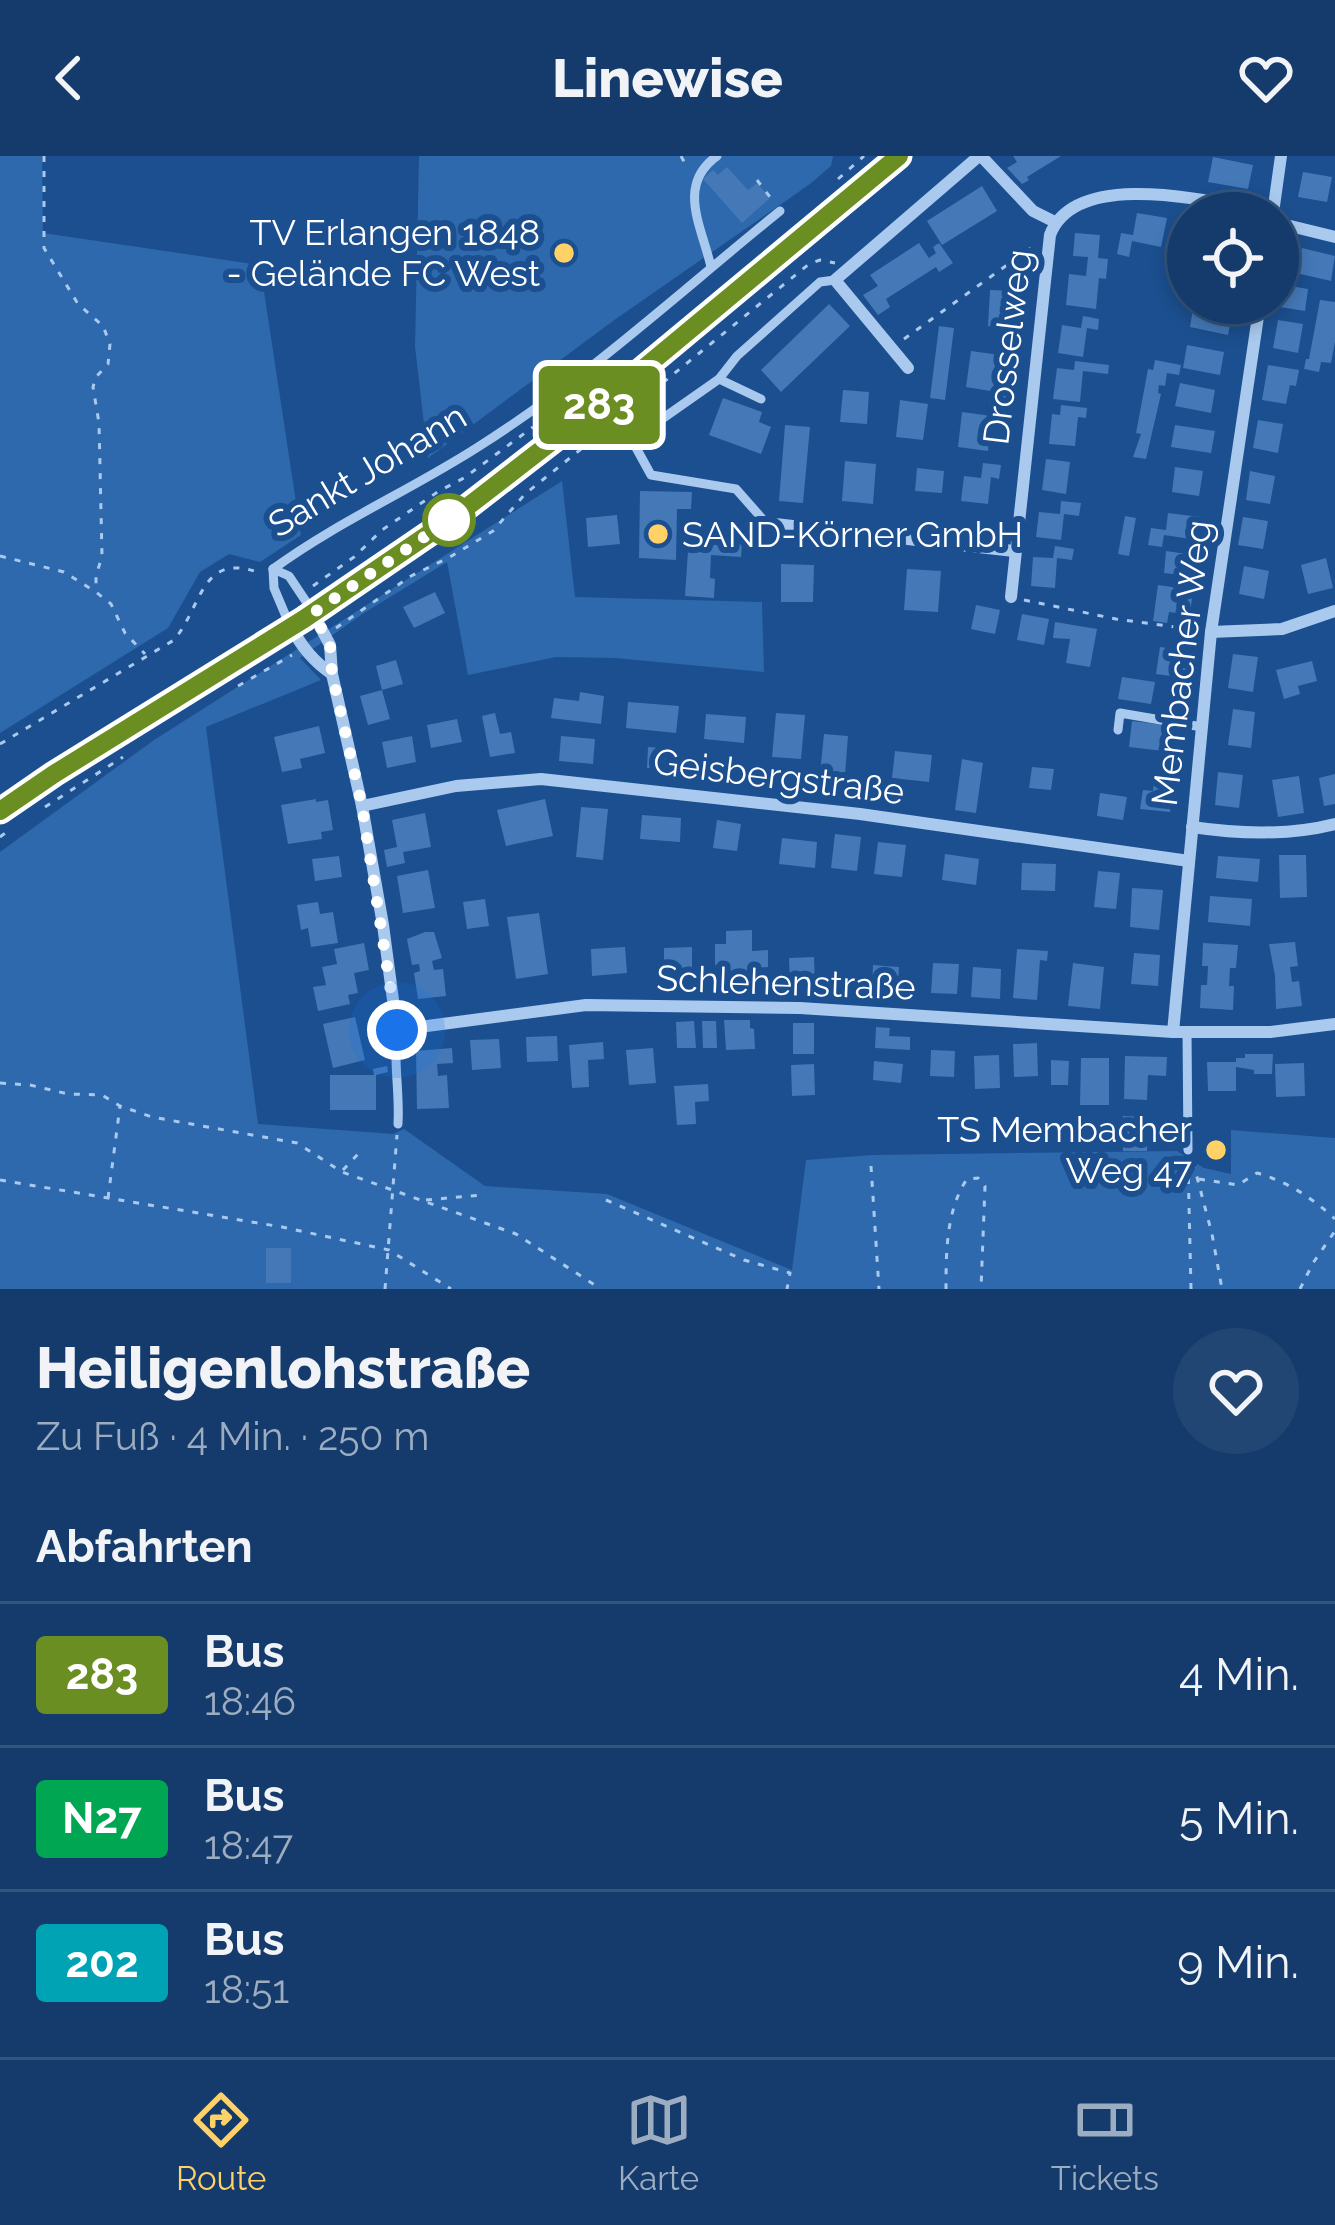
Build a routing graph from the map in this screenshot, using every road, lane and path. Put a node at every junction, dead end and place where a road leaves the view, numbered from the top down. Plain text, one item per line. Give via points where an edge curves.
1 (44, 156) edge
2 (717, 156) edge
3 (899, 156) edge
4 (980, 156) edge
5 (1281, 156) edge
6 (757, 180) dead end
7 (764, 188) dead end
8 (1276, 192) edge
9 (1167, 196) edge
10 (780, 211) dead end
11 (1052, 228) junction
12 (1299, 228) edge
13 (1335, 237) edge
14 (711, 267) junction
15 (848, 269) junction
16 (836, 280) junction
17 (1257, 324) edge
18 (892, 347) junction
19 (908, 368) dead end
20 (719, 379) junction
21 (760, 399) dead end
22 (614, 408) junction
23 (632, 440) junction
24 (484, 465) dead end
25 (766, 524) joint
26 (1014, 551) junction
27 (0, 556) edge
28 (273, 569) junction
29 (96, 592) junction
30 (1011, 597) joint
31 (307, 604) junction
32 (1335, 611) edge
33 (291, 627) junction
34 (1210, 632) junction
35 (327, 635) junction
36 (304, 650) junction
37 (147, 656) junction
38 (332, 674) junction
39 (230, 691) dead end
40 (1202, 728) junction
41 (1118, 730) dead end
42 (0, 744) edge
43 (136, 748) dead end
44 (362, 806) junction
45 (39, 810) dead end
46 (10, 817) edge
47 (1335, 824) edge
48 (1192, 827) junction
49 (0, 836) edge
50 (1190, 861) junction
51 (1335, 1024) edge
52 (397, 1030) junction
53 (1180, 1032) junction
54 (0, 1082) edge
55 (120, 1106) junction
56 (398, 1124) joint
57 (1188, 1150) junction
58 (358, 1154) dead end
59 (871, 1166) dead end
60 (342, 1172) junction
61 (1198, 1179) junction
62 (0, 1180) edge
63 (393, 1191) junction
64 (481, 1195) dead end
65 (108, 1200) junction
66 (424, 1200) junction
67 (606, 1200) dead end
68 (1335, 1219) edge
69 (1335, 1231) edge
70 (389, 1250) junction
71 (385, 1289) edge
72 (451, 1289) edge
73 (601, 1289) edge
74 (787, 1289) edge
75 (879, 1289) edge
76 (946, 1289) edge
77 (981, 1289) edge
78 (1191, 1289) edge
79 (1222, 1289) edge
80 (1300, 1289) edge

1 - 29 path via 44,248 110,344 93,388 102,556
2 - 14 lane via 695,181
3 - 22 main road
4 - 11 street
4 - 15 street
5 - 8 street
6 - 7 path
9 - 11 street, Drosselweg via 1084,202
10 - 14 lane, Sankt Johann
11 - 18 path
11 - 26 street, Drosselweg
12 - 13 street
14 - 28 lane, Sankt Johann via 536,408
15 - 16 street
15 - 22 path via 809,264
16 - 18 street
16 - 20 lane via 820,282
17 - 34 street, Membacher Weg
18 - 19 street
20 - 21 lane
20 - 23 lane
22 - 23 lane
22 - 31 main road
22 - 35 path via 493,531
23 - 25 lane via 651,475 736,489
24 - 31 path via 382,530
25 - 26 street
26 - 30 street, Drosselweg
27 - 29 path via 64,572
28 - 31 lane, Sankt Johann via 289,576
28 - 33 lane, Sankt Johann
28 - 37 path via 222,568 174,640
29 - 37 path
30 - 34 path
31 - 33 main road
31 - 35 street
32 - 34 street via 1282,629
33 - 36 street
33 - 46 main road
34 - 40 street, Membacher Weg
35 - 38 street
36 - 38 street
36 - 39 path
37 - 42 path
38 - 44 street
40 - 41 lane via 1120,713
40 - 48 street, Membacher Weg
43 - 45 path
44 - 50 street, Geisbergstraße via 541,779
44 - 52 street
46 - 49 path
47 - 48 street via 1271,833
48 - 50 street, Membacher Weg
50 - 53 street, Membacher Weg
51 - 53 street, Schlehenstraße
52 - 53 street, Schlehenstraße via 586,1005 800,1008
52 - 56 lane
53 - 57 lane
54 - 55 path via 102,1095
55 - 60 path via 297,1143
55 - 65 path
56 - 63 path
57 - 61 path
57 - 78 path
58 - 60 path
59 - 75 path
60 - 63 path
61 - 68 path via 1238,1185 1257,1173 1282,1180
61 - 79 path
62 - 65 path
63 - 66 path
63 - 70 path
64 - 66 path
65 - 70 path
66 - 73 path via 516,1234
67 - 74 path via 790,1273
69 - 80 path
70 - 71 path
70 - 72 path
76 - 77 path via 959,1191 978,1178 985,1186

